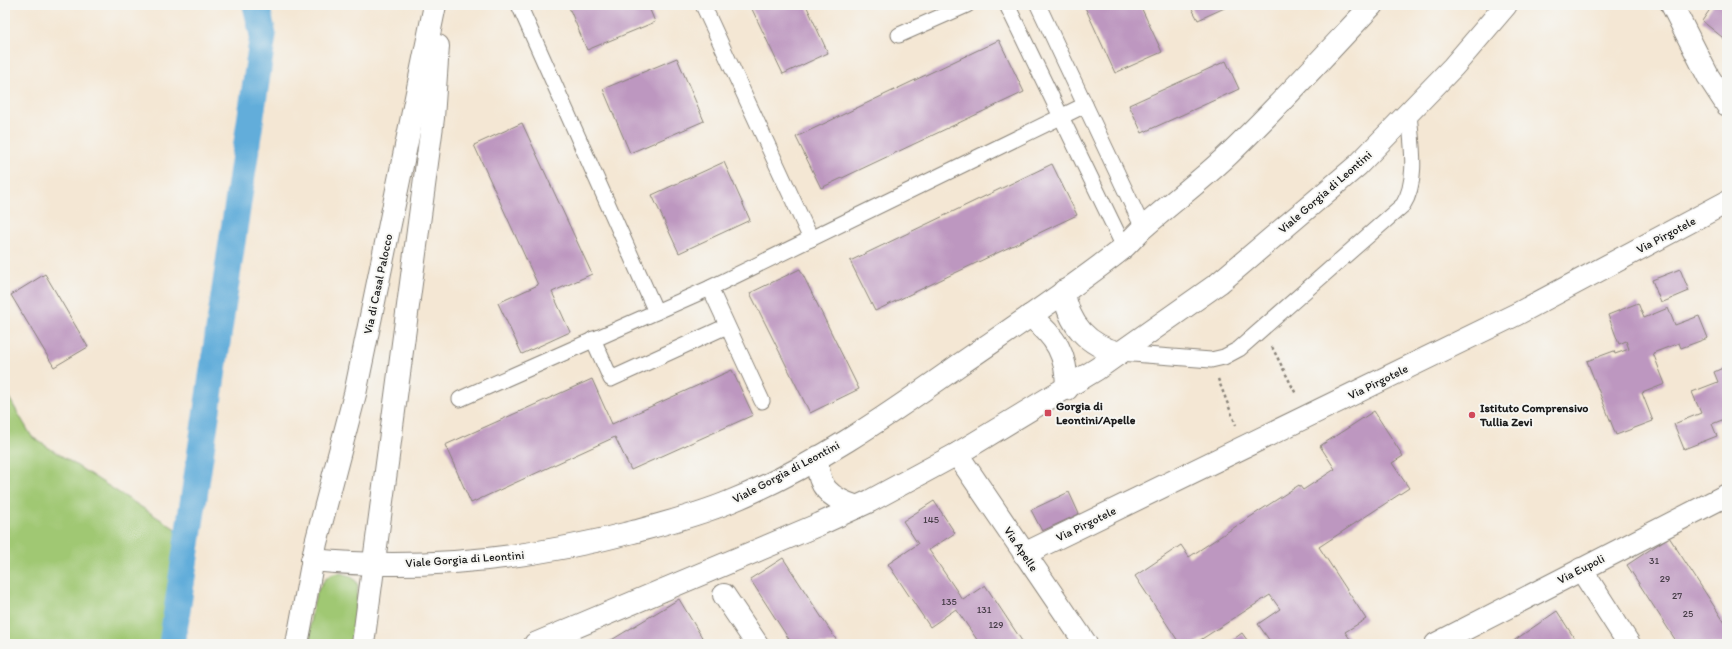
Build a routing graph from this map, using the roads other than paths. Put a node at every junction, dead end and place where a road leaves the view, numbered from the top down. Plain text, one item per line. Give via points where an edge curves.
1 (435, 5) edge
2 (441, 5) edge
3 (519, 5) edge
4 (703, 5) edge
5 (967, 5) edge
6 (1007, 5) edge
7 (1038, 5) edge
8 (1372, 5) edge
9 (1506, 5) edge
10 (1672, 5) edge
11 (899, 35) dead end
12 (1085, 105) junction
13 (1727, 105) edge
14 (1409, 113) junction
15 (1060, 118) junction
16 (1727, 202) edge
17 (1143, 228) junction
18 (811, 239) junction
19 (1124, 247) junction
20 (710, 288) junction
21 (1064, 291) junction
22 (656, 312) junction
23 (1030, 316) junction
24 (727, 326) junction
25 (594, 339) junction
26 (1120, 353) junction
27 (1067, 388) junction
28 (460, 399) dead end
29 (762, 401) dead end
30 (957, 454) junction
31 (818, 457) junction
32 (1727, 495) edge
33 (857, 507) junction
34 (1024, 554) junction
35 (312, 560) junction
36 (374, 564) junction
37 (1581, 569) junction
38 (724, 595) dead end
39 (297, 644) edge
40 (363, 644) edge
41 (535, 644) edge
42 (757, 644) edge
43 (1086, 644) edge
44 (1436, 644) edge
45 (1629, 644) edge

1 - 35 street, Via di Casal Palocco via 355,394
2 - 36 street via 433,118
3 - 22 lane
4 - 18 lane
5 - 11 lane
6 - 15 lane
7 - 12 lane
8 - 17 street, Viale Gorgia di Leontini via 1231,152
9 - 14 street, Viale Gorgia di Leontini
10 - 13 street via 1708,76
12 - 15 lane
12 - 17 lane
14 - 26 street, Viale Gorgia di Leontini via 1358,165 1246,261 1214,287
14 - 26 lane via 1412,181 1409,196 1403,205 1239,349 1211,360
15 - 18 lane
15 - 19 lane
16 - 34 street, Via Pirgotele via 1517,314
17 - 19 street, Viale Gorgia di Leontini
18 - 20 lane
19 - 21 street, Viale Gorgia di Leontini
20 - 22 lane
20 - 24 lane
21 - 23 street, Viale Gorgia di Leontini
21 - 26 street via 1069,312 1086,337 1097,346
22 - 25 lane
23 - 27 street via 1046,329 1059,348 1066,368
23 - 31 street, Viale Gorgia di Leontini via 908,401
24 - 25 lane via 611,380
24 - 29 lane
25 - 28 lane
26 - 27 street, Viale Gorgia di Leontini
27 - 30 street, Viale Gorgia di Leontini
30 - 33 street, Viale Gorgia di Leontini
30 - 34 street, Via Apelle
31 - 33 street via 818,470 824,488 838,500
31 - 36 street, Viale Gorgia di Leontini via 753,492 710,510 590,543 495,559
32 - 37 street, Via Eupoli
33 - 41 street, Viale Gorgia di Leontini
34 - 43 street, Via Apelle
35 - 36 street
35 - 39 street, Via di Casal Palocco
36 - 40 street
37 - 44 street, Via Eupoli
37 - 45 street
38 - 42 street

